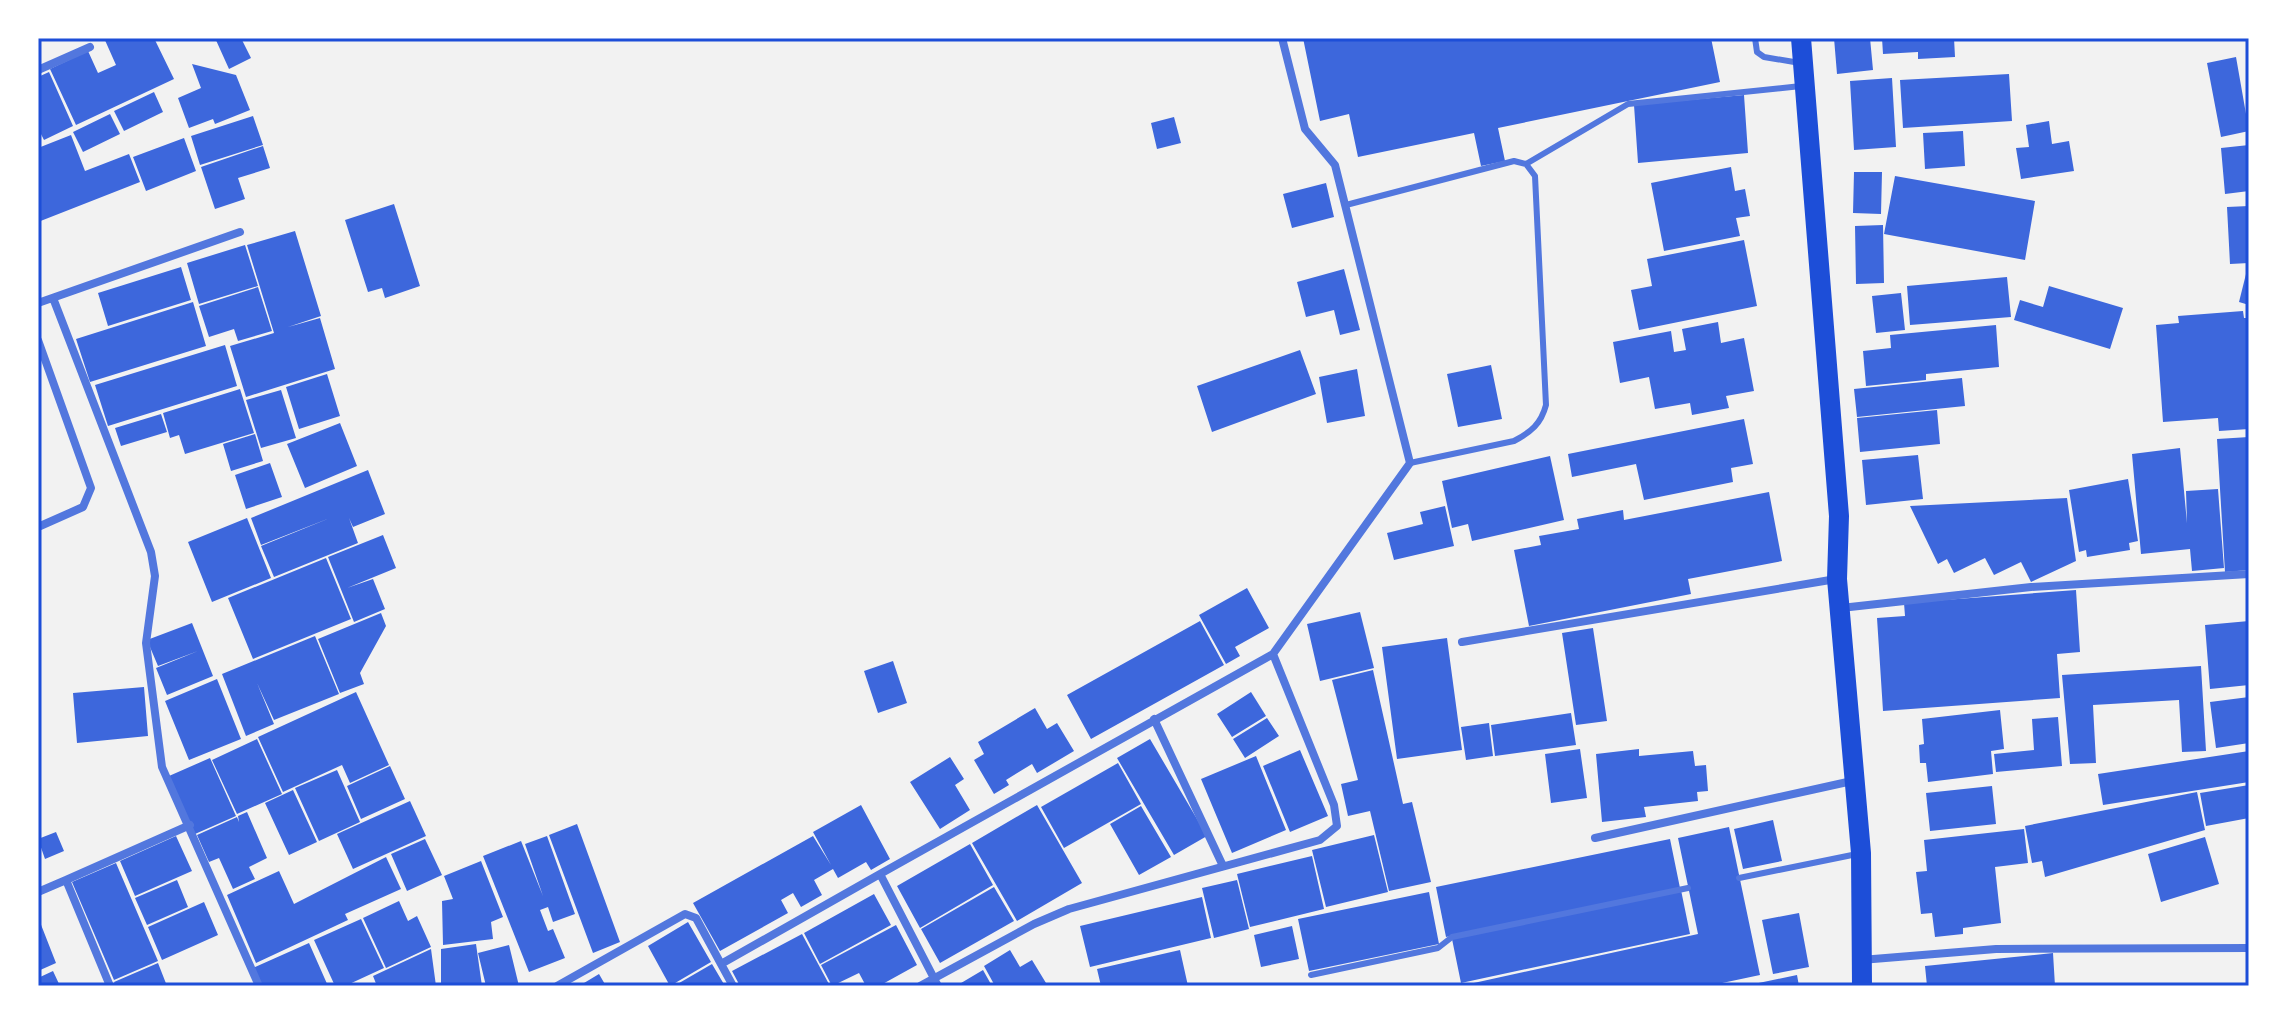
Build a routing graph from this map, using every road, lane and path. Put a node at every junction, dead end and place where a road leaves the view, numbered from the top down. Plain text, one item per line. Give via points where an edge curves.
1 (1282, 38) edge
2 (1755, 38) edge
3 (1801, 38) edge
4 (90, 47) dead end
5 (1803, 63) junction
6 (38, 70) edge
7 (1805, 86) junction
8 (1526, 164) junction
9 (1346, 205) junction
10 (240, 232) dead end
11 (53, 298) junction
12 (38, 303) edge
13 (38, 340) edge
14 (1410, 463) junction
15 (38, 527) edge
16 (2249, 574) edge
17 (1837, 579) junction
18 (1840, 608) junction
19 (1462, 642) dead end
20 (1273, 654) junction
21 (1154, 719) junction
22 (1853, 780) junction
23 (190, 825) junction
24 (1595, 838) dead end
25 (1861, 853) junction
26 (1223, 866) junction
27 (880, 874) junction
28 (1739, 878) dead end
29 (66, 880) junction
30 (1688, 888) dead end
31 (38, 892) edge
32 (2249, 948) edge
33 (1860, 960) junction
34 (721, 964) junction
35 (1311, 975) dead end
36 (935, 982) edge
37 (110, 986) edge
38 (259, 986) edge
39 (557, 986) edge
40 (733, 986) edge
41 (920, 986) edge
42 (1862, 986) edge

1 - 9 street via 1305,129 1335,165
2 - 5 lane via 1757,52 1764,57
3 - 5 main road
4 - 6 street
5 - 7 main road
7 - 8 lane via 1628,104
7 - 17 main road via 1839,516
8 - 9 lane via 1514,161
8 - 14 lane via 1535,176 1543,415 1528,434 1514,441
9 - 14 street
10 - 11 street
11 - 12 street
11 - 23 street via 151,552 155,576 146,643 160,758 167,785
13 - 15 street via 91,488 83,507
14 - 20 street
16 - 18 street via 2031,587
17 - 18 main road
17 - 19 street
18 - 22 main road
20 - 21 street
20 - 26 street via 1334,805 1337,826 1320,840
21 - 26 street
21 - 27 street
22 - 24 street
22 - 25 main road
23 - 29 street
23 - 38 street
25 - 28 lane
25 - 33 main road
26 - 36 street via 1069,909
27 - 34 street
27 - 36 street
29 - 31 street
29 - 37 street
30 - 35 lane via 1452,937 1438,948
32 - 33 street via 1996,949
33 - 42 main road
34 - 39 street via 696,918 685,914
34 - 40 street
36 - 41 street

